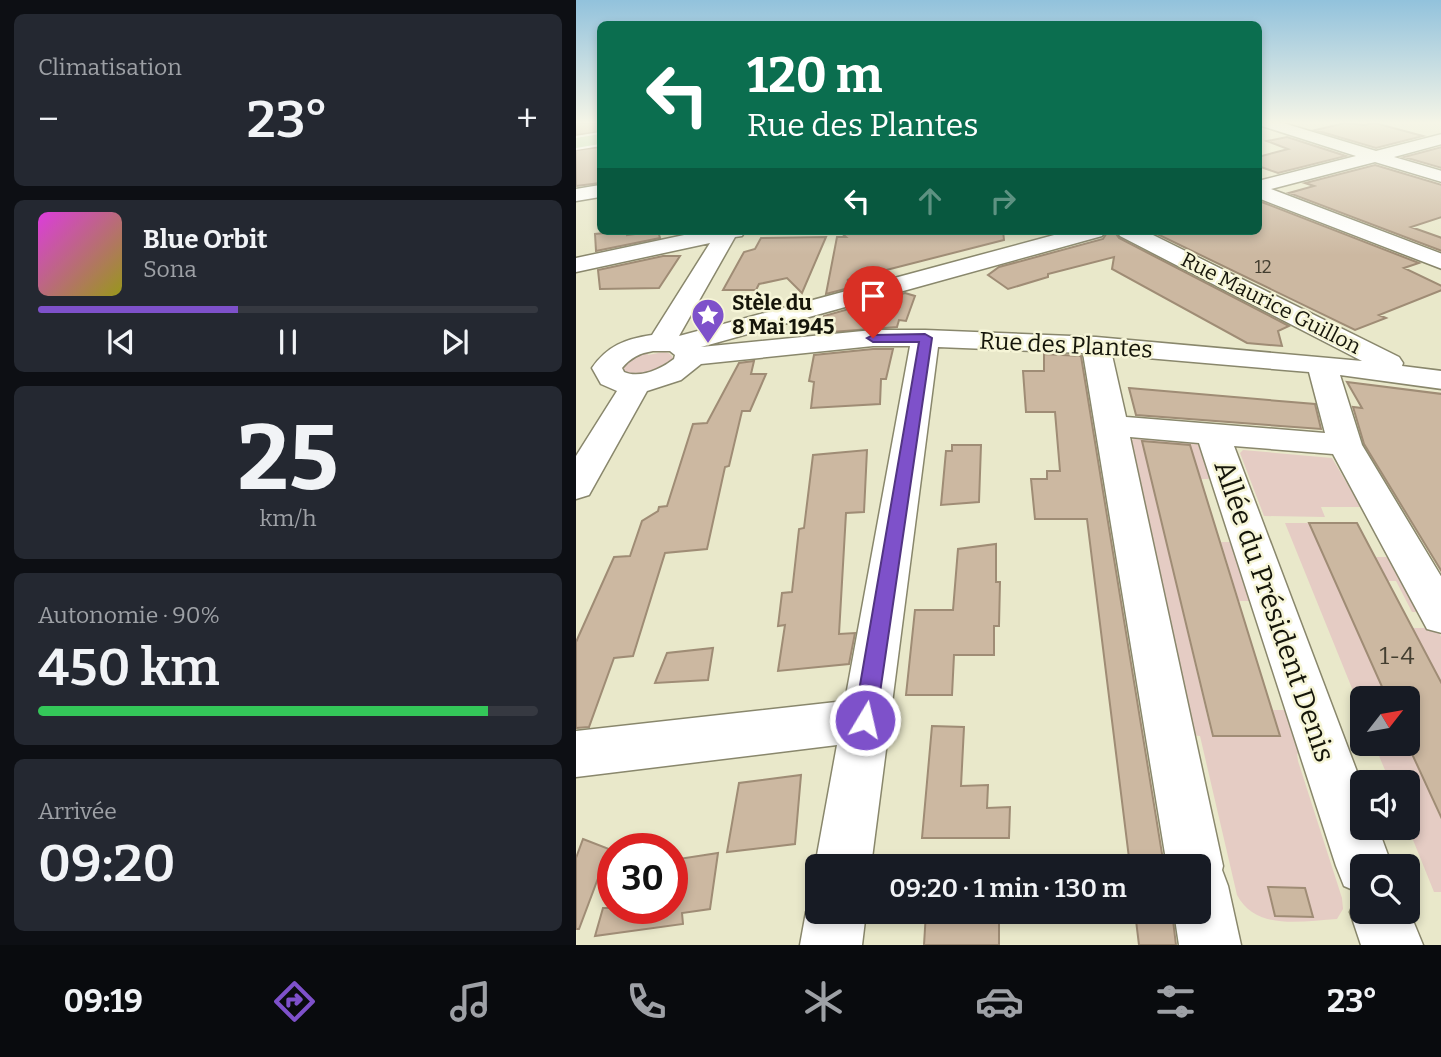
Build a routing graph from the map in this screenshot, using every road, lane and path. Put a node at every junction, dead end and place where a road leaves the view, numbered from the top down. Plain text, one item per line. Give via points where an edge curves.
1 (1339, 167) edge
2 (1409, 167) edge
3 (1441, 177) edge
4 (1262, 188) edge
5 (1262, 191) edge
6 (597, 192) edge
7 (576, 195) edge
8 (716, 235) edge
9 (729, 235) edge
10 (1079, 235) edge
11 (1136, 235) edge
12 (1441, 262) edge
13 (576, 265) edge
14 (925, 338) junction
15 (677, 348) junction
16 (1104, 357) junction
17 (607, 368) junction
18 (576, 371) edge
19 (1325, 375) junction
20 (1428, 378) edge
21 (637, 383) junction
22 (1112, 426) junction
23 (1213, 434) junction
24 (1345, 445) junction
25 (576, 486) edge
26 (1441, 617) edge
27 (865, 720) junction
28 (576, 754) edge
29 (845, 854) edge
30 (1193, 854) edge
31 (1360, 854) edge
32 (834, 924) edge
33 (1206, 924) edge
34 (1384, 924) edge
35 (831, 945) edge
36 (1210, 945) edge
37 (1392, 945) edge

1 - 4 street
2 - 3 street
5 - 12 street
6 - 7 street
8 - 13 street
9 - 15 street
10 - 15 street via 701,336
11 - 20 street, Rue Maurice Guillon
14 - 15 street, Rue des Plantes
14 - 16 street, Rue des Plantes
14 - 27 street
15 - 17 street via 626,350
15 - 21 street via 682,369
16 - 19 street, Rue des Plantes
16 - 22 street
17 - 18 street
17 - 21 street via 614,379
19 - 20 street
19 - 24 street
21 - 25 street
22 - 23 street, Allée du Président Denis
22 - 30 street
23 - 24 street, Allée du Président Denis
23 - 31 street, Allée du Président Denis
24 - 26 street
27 - 28 street
27 - 29 street
32 - 35 street
33 - 36 street
34 - 37 street

